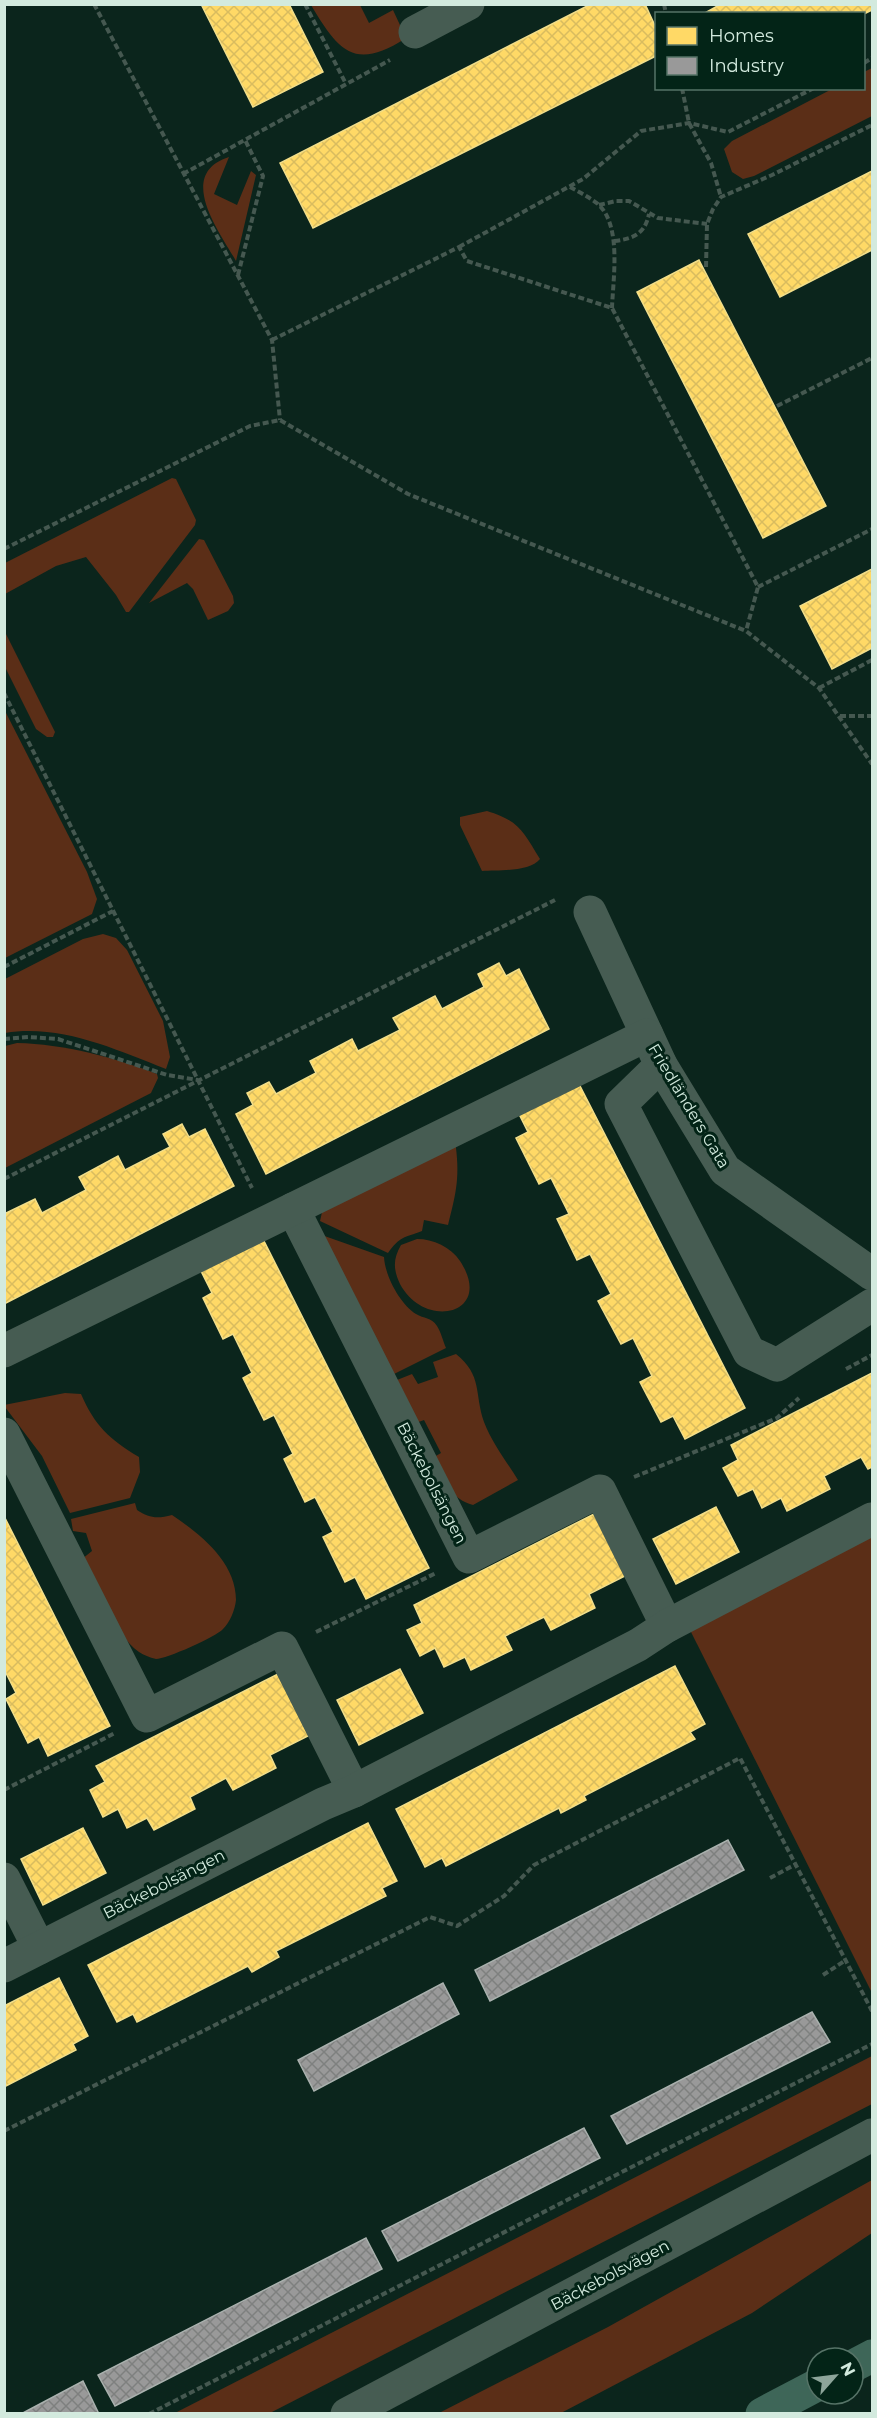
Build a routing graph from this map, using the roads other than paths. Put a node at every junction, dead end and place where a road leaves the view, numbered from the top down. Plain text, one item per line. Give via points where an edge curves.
1 (464, 5) edge
2 (415, 32) road end
3 (590, 912) road end
4 (647, 1035) junction
5 (661, 1065) junction
6 (280, 1215) junction
7 (873, 1274) edge
8 (873, 1305) edge
9 (4, 1351) edge
10 (4, 1434) edge
11 (873, 1519) edge
12 (668, 1626) junction
13 (354, 1791) junction
14 (4, 1880) edge
15 (39, 1948) junction
16 (4, 1966) edge
17 (873, 2135) edge
18 (805, 2391) edge
19 (347, 2414) edge
20 (762, 2414) edge

1 - 2 street
3 - 4 street, Friedländers Gata
4 - 5 street, Friedländers Gata
4 - 6 street
5 - 7 street, Friedländers Gata via 725,1170
5 - 8 street via 621,1104 749,1352 777,1365
6 - 9 street
6 - 12 street, Bäckebolsängen via 469,1557 600,1491
10 - 13 street via 147,1716 282,1648
11 - 12 street, Bäckebolsängen
12 - 13 street, Bäckebolsängen
13 - 15 street, Bäckebolsängen
14 - 15 street
15 - 16 street, Bäckebolsängen
17 - 19 street, Bäckebolsvägen
18 - 20 highway

